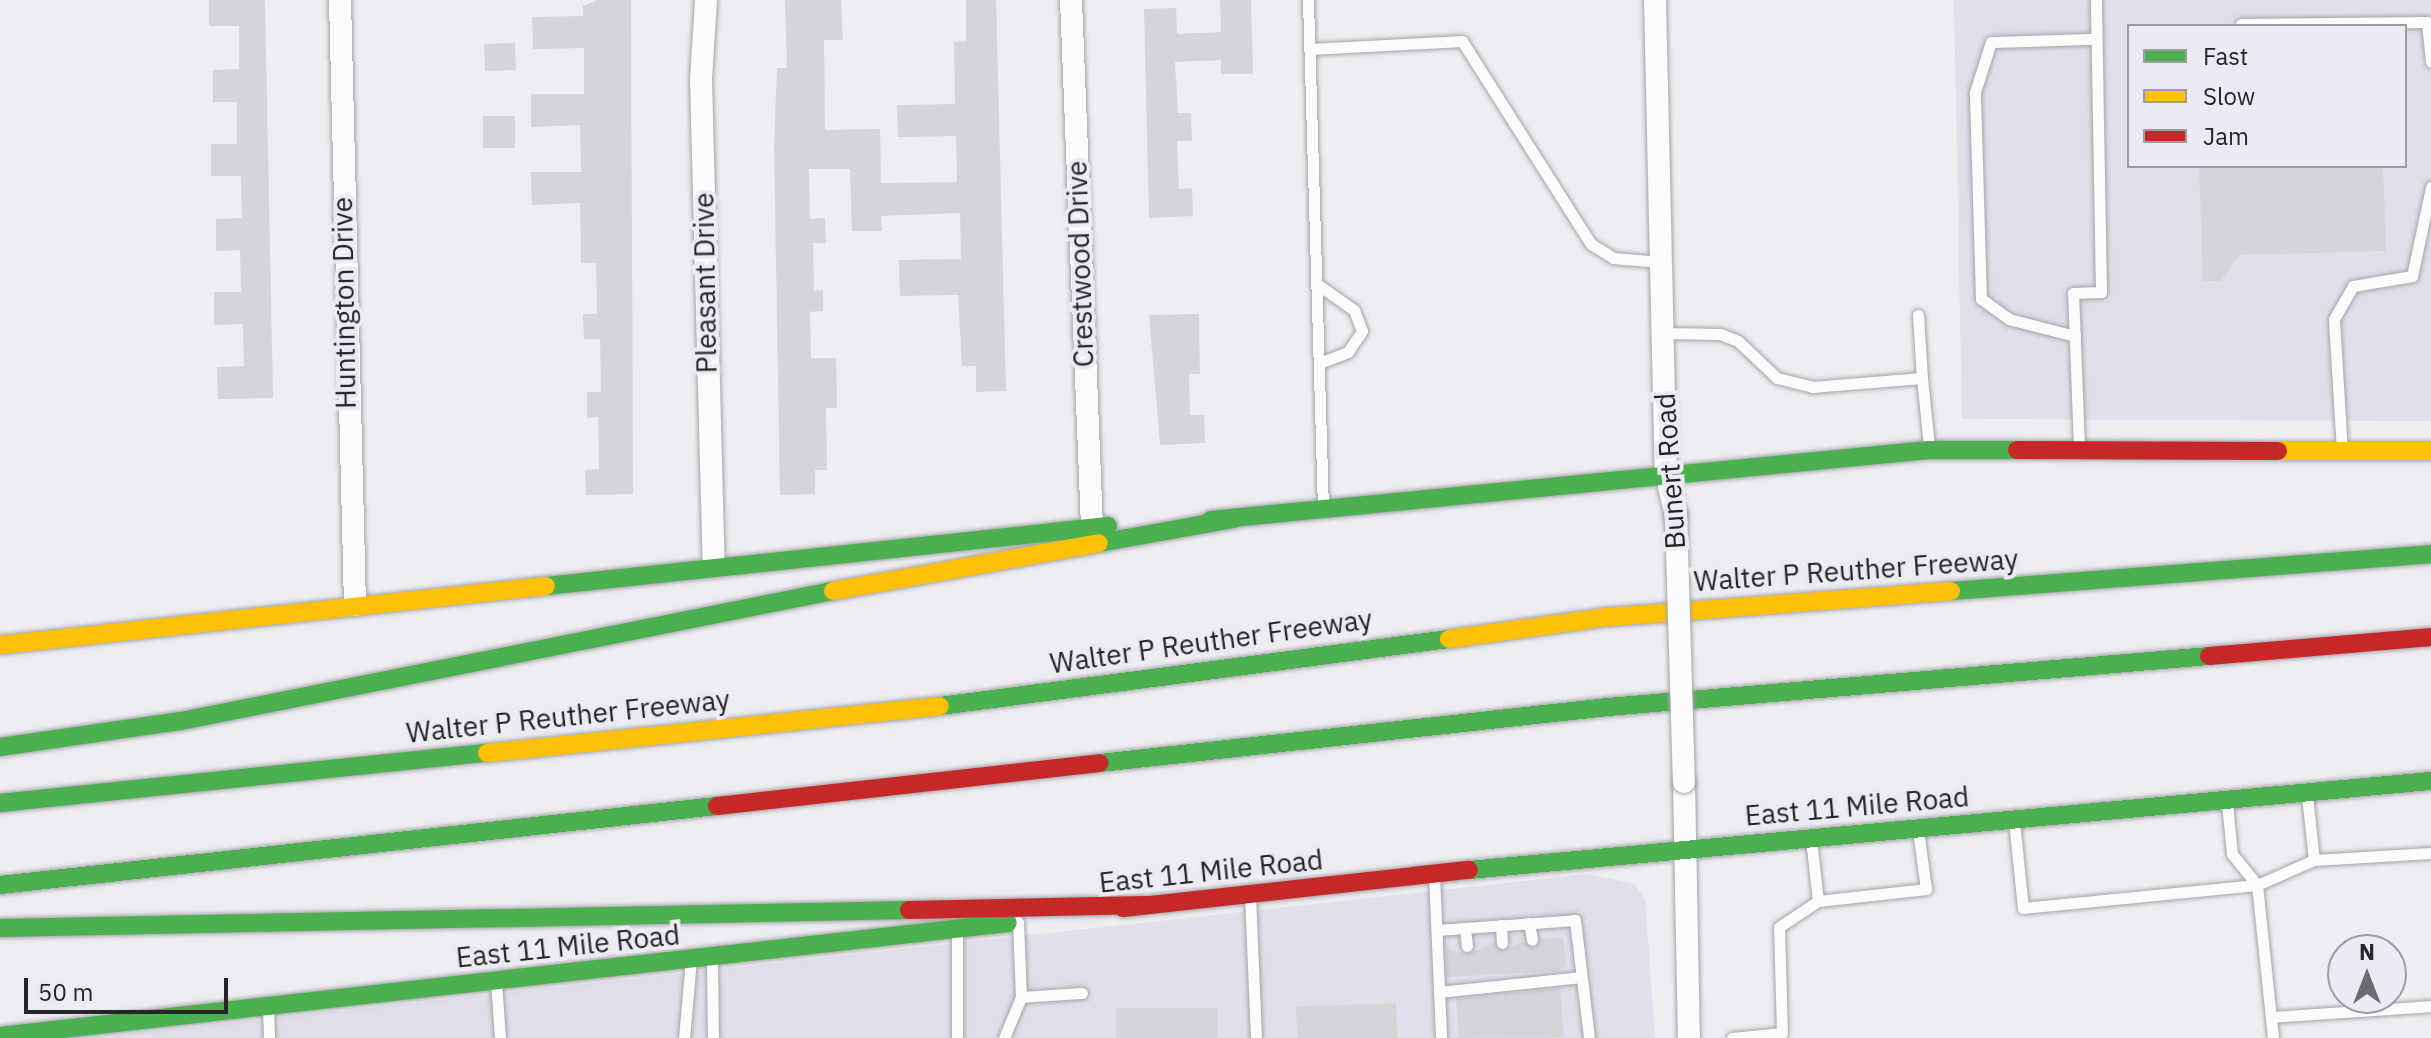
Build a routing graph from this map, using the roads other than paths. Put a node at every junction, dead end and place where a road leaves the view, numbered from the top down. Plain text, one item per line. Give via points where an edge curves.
1 (340, 0) edge
2 (706, 0) edge
3 (1071, 0) edge
4 (1308, 0) edge
5 (1655, 0) edge
6 (2096, 0) edge
7 (2241, 24) dead end
8 (2091, 39) junction
9 (1310, 49) junction
10 (2431, 62) edge
11 (2431, 187) edge
12 (1661, 262) junction
13 (1317, 284) junction
14 (1918, 315) dead end
15 (1662, 333) junction
16 (2075, 336) junction
17 (1319, 363) junction
18 (1922, 378) junction
19 (2079, 448) junction
20 (1929, 450) junction
21 (2342, 451) junction
22 (2431, 451) edge
23 (1666, 474) junction
24 (1323, 509) junction
25 (1234, 519) junction
26 (1092, 527) junction
27 (2431, 554) edge
28 (714, 566) junction
29 (355, 605) junction
30 (2431, 637) edge
31 (0, 645) edge
32 (0, 747) edge
33 (2431, 781) edge
34 (2307, 795) junction
35 (0, 803) edge
36 (2227, 803) junction
37 (2014, 821) junction
38 (1918, 829) junction
39 (1811, 838) junction
40 (1685, 847) junction
41 (2431, 853) edge
42 (2314, 860) junction
43 (1434, 874) junction
44 (0, 885) edge
45 (2257, 885) junction
46 (1250, 894) junction
47 (1818, 901) junction
48 (1146, 905) junction
49 (1018, 922) junction
50 (1529, 923) junction
51 (1501, 925) junction
52 (0, 928) edge
53 (1465, 928) junction
54 (957, 929) junction
55 (1437, 930) junction
56 (1532, 940) dead end
57 (1502, 943) dead end
58 (1467, 946) dead end
59 (712, 958) junction
60 (691, 960) junction
61 (1537, 968) dead end
62 (1506, 971) dead end
63 (1470, 975) dead end
64 (1581, 977) junction
65 (1538, 981) junction
66 (496, 982) junction
67 (1509, 984) junction
68 (1471, 988) junction
69 (1439, 992) junction
70 (1082, 993) dead end
71 (1021, 997) junction
72 (2431, 1006) edge
73 (268, 1007) junction
74 (2271, 1017) junction
75 (43, 1034) edge
76 (0, 1036) edge
77 (269, 1038) edge
78 (500, 1038) edge
79 (684, 1038) edge
80 (713, 1038) edge
81 (957, 1038) edge
82 (1004, 1038) edge
83 (1256, 1038) edge
84 (1441, 1038) edge
85 (1589, 1038) edge
86 (1689, 1038) edge
87 (1732, 1038) edge
88 (2273, 1038) edge

1 - 29 street, Huntington Drive
2 - 28 street, Pleasant Drive via 701,80
3 - 26 street, Crestwood Drive
4 - 9 lane
5 - 12 street, Bunert Road
6 - 8 lane
7 - 10 lane via 2427,22
8 - 16 lane via 2101,292 2073,293
8 - 16 lane via 1991,42 1975,92 1981,299 2009,319
9 - 12 lane via 1462,41 1591,244 1613,258
9 - 13 lane
11 - 21 lane via 2412,276 2353,286 2334,319
12 - 15 street, Bunert Road
13 - 17 lane
13 - 17 lane via 1354,310 1362,331 1348,352
14 - 18 lane
15 - 18 lane via 1729,337 1777,378 1812,387
15 - 23 street, Bunert Road
16 - 19 lane
17 - 24 lane
18 - 20 lane
19 - 20 main road
19 - 21 main road
20 - 23 main road
21 - 22 main road
23 - 24 main road
23 - 40 street, Bunert Road, bridge via 1676,516
24 - 25 main road
25 - 26 main road
25 - 32 main road via 574,637 181,721
26 - 28 main road
27 - 35 main road, Walter P Reuther Freeway via 1608,617 998,700
28 - 29 main road
29 - 31 main road
30 - 44 main road via 1624,706
33 - 34 main road, East 11 Mile Road
34 - 36 main road, East 11 Mile Road
34 - 42 lane
36 - 37 main road, East 11 Mile Road
36 - 45 lane via 2232,854
37 - 38 main road, East 11 Mile Road
37 - 45 lane via 2023,908
38 - 39 main road, East 11 Mile Road
38 - 47 lane via 1926,889
39 - 40 main road, East 11 Mile Road
39 - 47 lane
40 - 43 main road, East 11 Mile Road
40 - 86 street, Bunert Road
41 - 42 lane
42 - 45 lane
43 - 46 main road, East 11 Mile Road
43 - 55 lane
45 - 74 lane
46 - 48 main road, East 11 Mile Road
46 - 83 lane
47 - 87 lane via 1779,927 1782,1033
48 - 49 main road, East 11 Mile Road
48 - 52 main road
49 - 54 main road, East 11 Mile Road
49 - 71 lane
50 - 51 lane
50 - 56 lane
50 - 64 lane via 1575,920
51 - 53 lane
51 - 57 lane
53 - 55 lane
53 - 58 lane
54 - 59 main road, East 11 Mile Road
54 - 81 lane
55 - 69 lane
59 - 60 main road, East 11 Mile Road
59 - 80 lane
60 - 66 main road, East 11 Mile Road
60 - 79 lane
61 - 65 lane
62 - 67 lane
63 - 68 lane
64 - 65 lane
64 - 85 lane
65 - 67 lane
66 - 73 main road, East 11 Mile Road
66 - 78 lane
67 - 68 lane
68 - 69 lane
69 - 84 lane
70 - 71 lane
71 - 82 lane
72 - 74 lane
73 - 75 main road, East 11 Mile Road
73 - 77 lane
74 - 88 lane
75 - 76 main road, East 11 Mile Road

